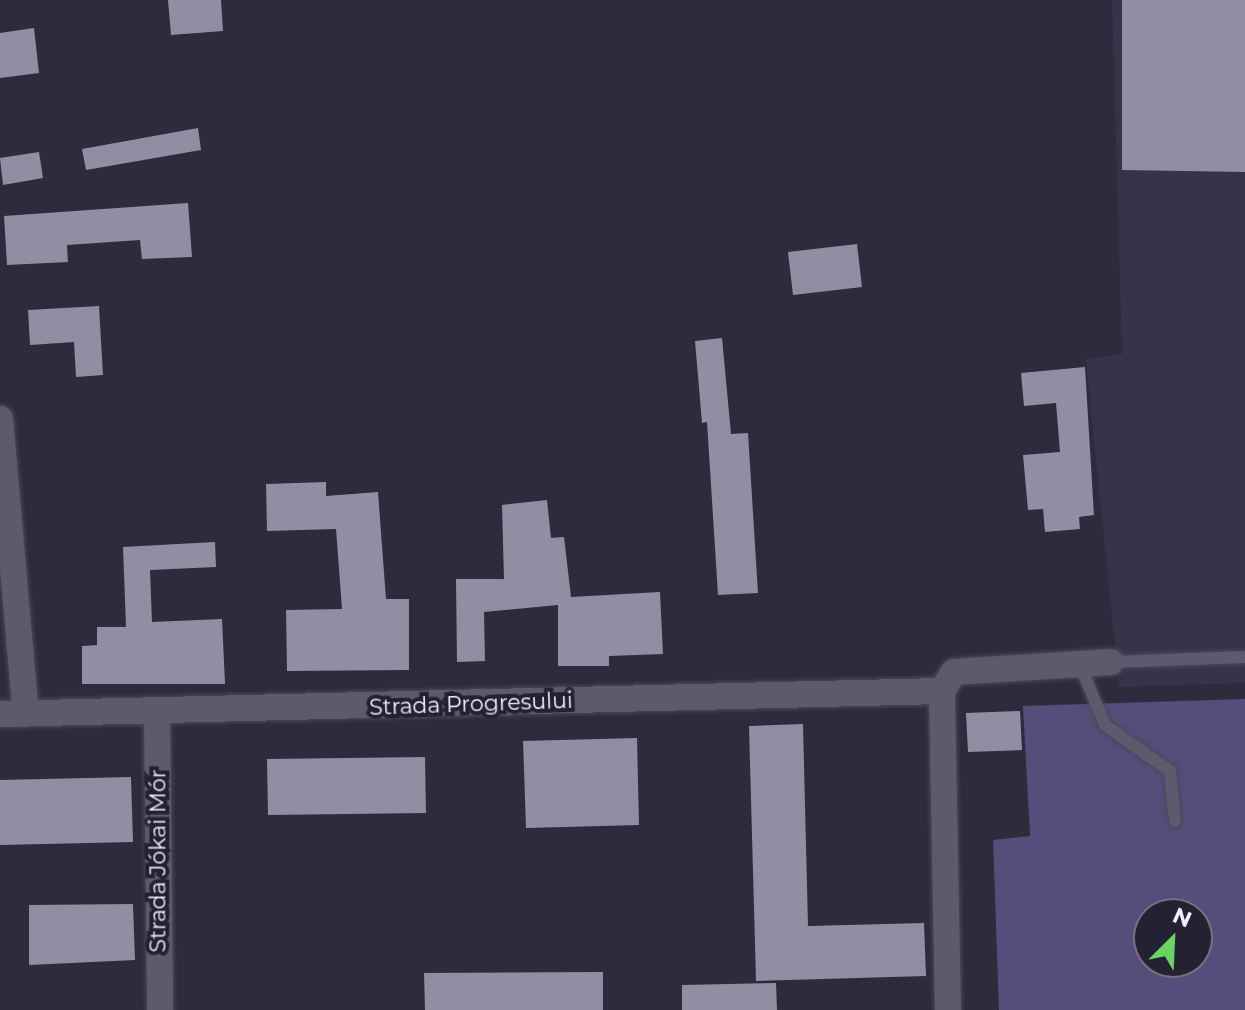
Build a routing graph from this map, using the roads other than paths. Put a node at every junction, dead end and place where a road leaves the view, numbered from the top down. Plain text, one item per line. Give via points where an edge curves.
1 (0, 419) edge
2 (1245, 657) edge
3 (1111, 662) joint
4 (1079, 663) junction
5 (942, 691) junction
6 (157, 712) junction
7 (13, 714) edge
8 (1175, 821) dead end
9 (160, 1010) edge
10 (948, 1010) edge

1 - 7 street
2 - 3 lane
3 - 4 street
4 - 5 street via 954,672
4 - 8 lane via 1111,731 1170,771
5 - 6 street, Strada Progresului
5 - 10 street
6 - 7 street, Strada Progresului
6 - 9 street, Strada Jókai Mór

